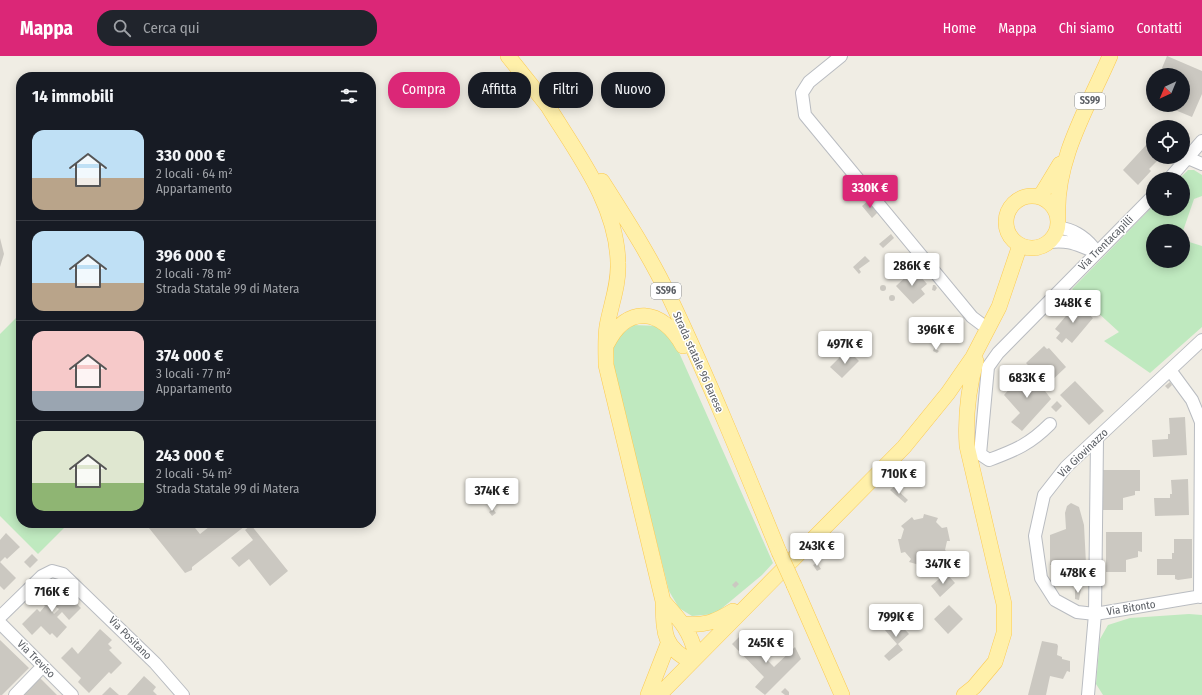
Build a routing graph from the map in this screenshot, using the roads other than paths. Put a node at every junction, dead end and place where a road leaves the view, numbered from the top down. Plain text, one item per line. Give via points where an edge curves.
1 (508, 56) edge
2 (841, 56) edge
3 (1110, 56) edge
4 (539, 94) edge
5 (549, 108) edge
6 (550, 108) edge
7 (1202, 141) edge
8 (1070, 146) junction
9 (1190, 156) edge
10 (1190, 159) edge
11 (1183, 164) edge
12 (1202, 164) edge
13 (1175, 172) edge
14 (1040, 197) junction
15 (1146, 203) edge
16 (1058, 222) junction
17 (1049, 242) junction
18 (1020, 245) junction
19 (1035, 248) junction
20 (1097, 252) junction
21 (1004, 296) junction
22 (988, 328) junction
23 (1202, 340) edge
24 (980, 344) junction
25 (605, 347) junction
26 (1170, 370) junction
27 (1050, 424) dead end
28 (731, 436) junction
29 (1097, 439) junction
30 (1201, 597) edge
31 (662, 601) junction
32 (750, 602) junction
33 (1095, 614) junction
34 (0, 617) edge
35 (0, 623) edge
36 (683, 624) junction
37 (668, 644) junction
38 (694, 658) junction
39 (43, 666) junction
40 (15, 695) edge
41 (72, 695) edge
42 (183, 695) edge
43 (648, 695) edge
44 (659, 695) edge
45 (842, 695) edge
46 (964, 695) edge
47 (1088, 695) edge

1 - 4 main road, Strada statale 96 Barese / SS96
2 - 22 street via 810,82 802,93 805,115 972,317
3 - 8 main road, SS99
5 - 25 main road via 599,190 616,237 617,283
6 - 28 main road, Strada statale 96 Barese / SS96 via 591,163 633,229 669,296
7 - 9 street
8 - 14 main road, SS99
8 - 16 main road, SS99 via 1058,190
10 - 12 street
11 - 13 street
14 - 16 main road via 1052,204
14 - 18 main road via 1027,197 1016,202 1007,216 1006,225 1009,233
15 - 20 street, Via Trentacapilli
16 - 17 main road
16 - 20 street via 1079,234
17 - 19 main road
17 - 20 street via 1078,243
18 - 19 main road
18 - 21 main road
19 - 21 main road
20 - 27 street, Via Trentacapilli via 998,353 988,367 980,454 989,460 1012,452 1034,440
21 - 22 main road
22 - 24 main road
23 - 26 street, Via Giovinazzo
24 - 32 main road via 955,383 904,447
24 - 46 main road via 969,386 967,446 1004,604 1004,633 995,662
25 - 28 main road via 613,331 628,319 645,316 661,320 675,331
25 - 31 main road via 606,365
26 - 29 street, Via Giovinazzo
26 - 30 street via 1192,400 1201,422
28 - 45 main road, Strada statale 96 Barese / SS96, bridge
29 - 33 street
29 - 33 street, Via Giovinazzo via 1066,467 1044,495 1035,536 1041,578 1055,600 1077,612
30 - 33 street, Via Bitonto
31 - 36 main road
31 - 37 main road
32 - 36 main road via 713,622 697,626
32 - 38 main road
33 - 47 street, Via Bitonto
34 - 42 street, Via Positano via 42,576 52,571 63,574 155,663
35 - 39 street, Via Treviso
36 - 38 main road via 692,639
37 - 38 main road via 679,655
37 - 43 main road
38 - 44 main road
39 - 40 street
39 - 41 street, Via Treviso

